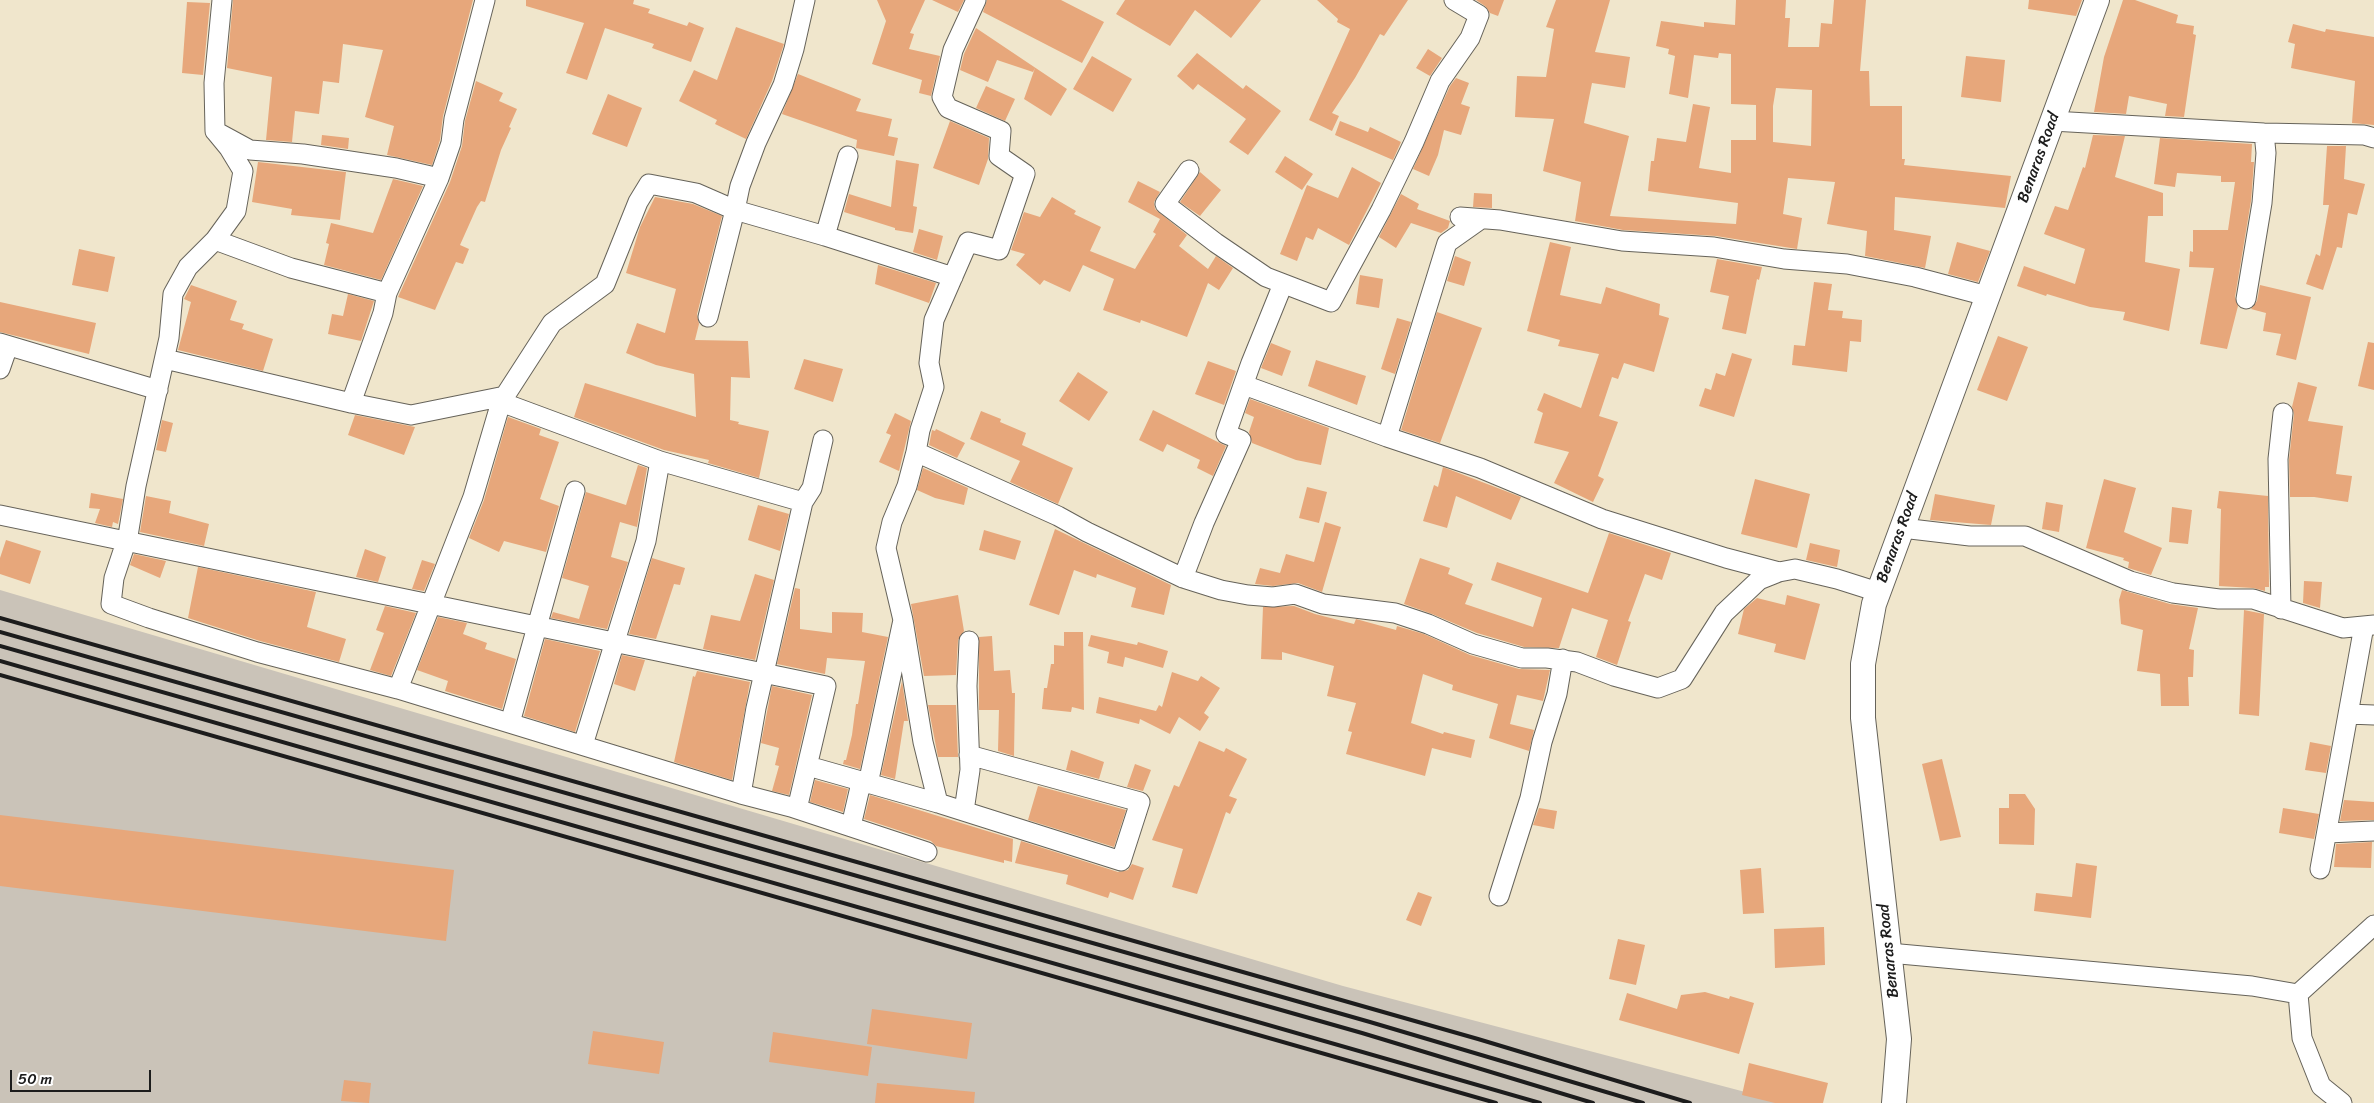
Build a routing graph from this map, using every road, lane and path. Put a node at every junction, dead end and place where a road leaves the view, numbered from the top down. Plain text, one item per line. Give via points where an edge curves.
1 (222, 0) edge
2 (485, 0) edge
3 (805, 0) edge
4 (976, 0) edge
5 (1454, 0) edge
6 (2097, 0) edge
7 (2052, 121) junction
8 (215, 131) junction
9 (2264, 133) junction
10 (2374, 138) edge
11 (848, 156) dead end
12 (1189, 170) dead end
13 (439, 178) junction
14 (735, 210) junction
15 (1460, 217) dead end
16 (1481, 219) junction
17 (824, 236) junction
18 (215, 240) junction
19 (953, 277) junction
20 (1283, 284) junction
21 (387, 293) junction
22 (1987, 296) junction
23 (2246, 299) dead end
24 (708, 317) dead end
25 (4, 344) edge
26 (165, 359) junction
27 (0, 369) edge
28 (1244, 385) junction
29 (158, 390) junction
30 (503, 399) junction
31 (351, 403) junction
32 (2283, 413) dead end
33 (1387, 437) junction
34 (823, 440) dead end
35 (916, 452) junction
36 (660, 461) junction
37 (575, 491) dead end
38 (803, 502) junction
39 (0, 515) edge
40 (1902, 528) junction
41 (126, 541) junction
42 (1779, 572) junction
43 (1182, 578) junction
44 (1878, 592) junction
45 (431, 606) junction
46 (2280, 609) junction
47 (904, 620) junction
48 (2369, 626) edge
49 (538, 628) junction
50 (969, 641) dead end
51 (614, 644) junction
52 (1563, 659) junction
53 (764, 674) junction
54 (398, 689) junction
55 (2348, 714) junction
56 (2374, 715) edge
57 (510, 723) junction
58 (583, 745) junction
59 (969, 755) junction
60 (808, 766) junction
61 (864, 784) junction
62 (741, 794) junction
63 (938, 803) junction
64 (797, 809) junction
65 (964, 811) junction
66 (851, 826) junction
67 (2374, 831) edge
68 (2327, 833) junction
69 (927, 852) dead end
70 (2320, 870) dead end
71 (1499, 896) dead end
72 (2374, 925) edge
73 (1890, 953) junction
74 (2298, 994) junction
75 (1894, 1103) edge
76 (2342, 1103) edge

1 - 8 street via 214,83
2 - 13 street via 454,119 451,143
3 - 14 street via 783,85 740,186
4 - 19 street via 953,50 942,97 948,108 1001,131 1000,156 1025,174 999,250 968,242
5 - 20 street via 1479,15 1470,38 1440,81 1381,210 1331,302
6 - 7 main road, Benaras Road
7 - 9 street
7 - 22 main road, Benaras Road
8 - 13 street via 250,150 304,154
8 - 18 street via 243,171 236,211
9 - 10 street
9 - 23 street via 2266,153 2262,203
11 - 17 street
12 - 20 street via 1165,204 1266,277
13 - 21 street
14 - 17 street
14 - 24 street
14 - 30 street via 696,193 649,184 638,202 605,284 552,323
15 - 16 street
16 - 22 street via 1622,241 1847,264
16 - 33 street via 1447,244
17 - 19 street
18 - 21 street via 291,268
18 - 26 street via 188,268 173,294
19 - 35 street via 934,320 929,363 934,387
20 - 28 street
21 - 31 street
22 - 40 main road, Benaras Road
25 - 27 street
25 - 29 street
26 - 29 street
26 - 31 street
28 - 33 street
28 - 43 street via 1226,434 1241,440
29 - 41 street
30 - 31 street via 411,415
30 - 36 street
30 - 45 street via 473,497
32 - 46 street via 2278,460
33 - 42 street via 1480,468 1602,518
34 - 38 street via 812,488
35 - 43 street
35 - 47 street via 886,548
36 - 38 street
36 - 51 street via 646,541
37 - 49 street
38 - 53 street
39 - 41 street
40 - 44 main road, Benaras Road
40 - 46 street via 1970,536 2025,536 2130,581 2173,593 2219,599 2253,599
41 - 45 street
41 - 54 street via 114,578 111,604 257,652
42 - 44 street via 1815,573
42 - 52 street via 1760,580 1724,613 1682,679 1658,688
43 - 52 street via 1248,595 1273,597 1295,594 1323,604 1395,613 1473,644 1522,658
44 - 73 main road, Benaras Road via 1862,664 1864,718
45 - 49 street
45 - 54 street
46 - 48 street via 2343,628
47 - 61 street
47 - 63 street via 923,742
48 - 55 street
49 - 51 street
49 - 57 street
50 - 59 street
51 - 53 street
51 - 58 street
52 - 71 street via 1530,798
53 - 60 street via 826,686
53 - 62 street
54 - 57 street
55 - 56 street
55 - 68 street
57 - 58 street
58 - 62 street
59 - 65 street
59 - 65 street via 1140,802 1121,861
60 - 61 street
60 - 64 street
61 - 63 street
61 - 66 street
62 - 64 street
63 - 65 street
64 - 66 street
66 - 69 street
67 - 68 street
68 - 70 street
72 - 74 street
73 - 74 street via 2252,986
73 - 75 main road, Benaras Road via 1899,1039
74 - 76 street via 2302,1038 2321,1086

